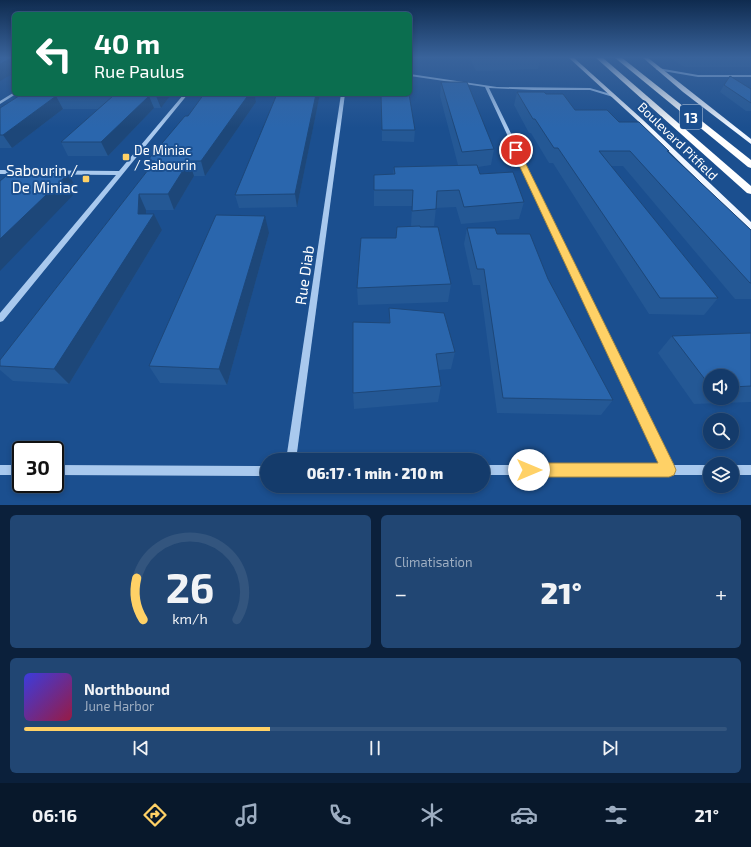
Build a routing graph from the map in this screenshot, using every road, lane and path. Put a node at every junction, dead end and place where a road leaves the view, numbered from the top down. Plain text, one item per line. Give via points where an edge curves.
1 (678, 80) edge
2 (448, 81) edge
3 (596, 81) edge
4 (625, 81) edge
5 (647, 81) edge
6 (599, 83) junction
7 (486, 86) junction
8 (590, 89) junction
9 (12, 95) edge
10 (184, 96) edge
11 (343, 96) edge
12 (614, 96) junction
13 (0, 103) edge
14 (751, 142) edge
15 (751, 164) edge
16 (0, 172) edge
17 (121, 172) junction
18 (751, 191) edge
19 (751, 227) edge
20 (0, 319) edge
21 (292, 453) edge
22 (0, 470) edge
23 (12, 470) edge
24 (64, 470) edge
25 (490, 470) edge
26 (669, 470) junction
27 (703, 470) edge
28 (739, 470) edge
29 (751, 470) edge
30 (260, 471) edge

1 - 14 main road
2 - 7 street
3 - 6 main road, Boulevard Pitfield
4 - 18 highway, 13
5 - 15 highway, 13
6 - 8 street
6 - 12 main road, Boulevard Pitfield
7 - 8 street
7 - 26 street
8 - 12 street
9 - 13 street
10 - 17 street
11 - 21 street, Rue Diab
12 - 19 main road, Boulevard Pitfield
16 - 17 street
17 - 20 street
22 - 23 street
24 - 30 street
25 - 26 street
26 - 27 street
28 - 29 street

